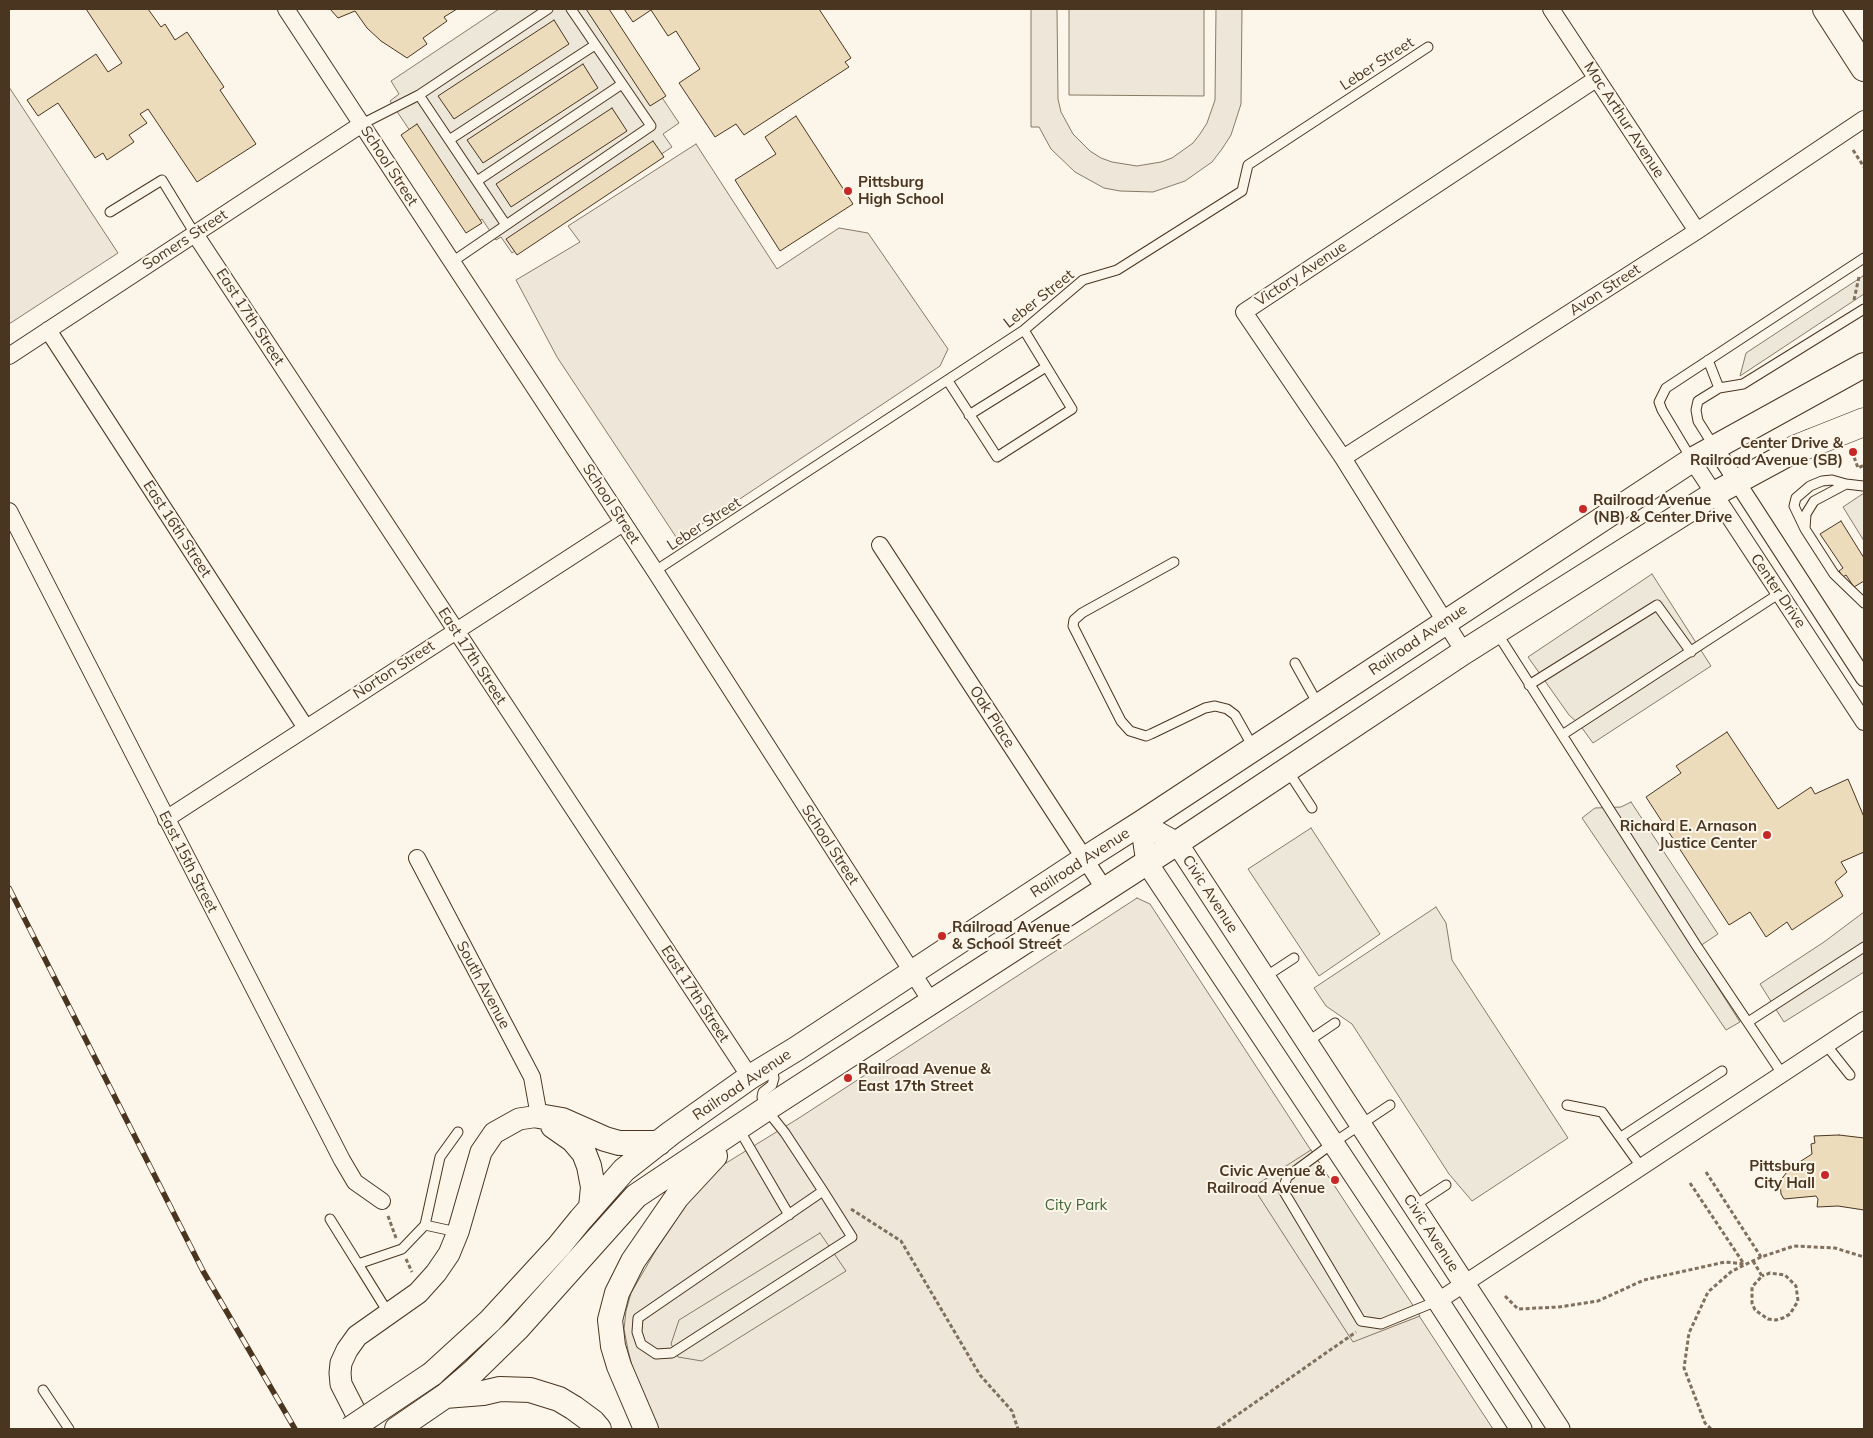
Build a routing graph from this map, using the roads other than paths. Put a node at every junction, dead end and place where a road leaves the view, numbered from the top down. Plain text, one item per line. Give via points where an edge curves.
1 (286, 9) edge
2 (548, 9) edge
3 (571, 9) edge
4 (1551, 9) edge
5 (1826, 9) edge
6 (596, 44) junction
7 (1428, 47) dead end
8 (1864, 68) edge
9 (1596, 79) junction
10 (622, 84) junction
11 (419, 95) junction
12 (1864, 119) edge
13 (362, 124) junction
14 (449, 140) junction
15 (477, 181) junction
16 (110, 212) dead end
17 (506, 225) junction
18 (1697, 231) junction
19 (195, 234) junction
20 (1864, 258) edge
21 (452, 262) junction
22 (1864, 309) edge
23 (48, 330) junction
24 (1024, 330) junction
25 (9, 356) edge
26 (1708, 360) junction
27 (1864, 365) edge
28 (1046, 367) junction
29 (948, 381) junction
30 (1719, 388) junction
31 (1864, 412) edge
32 (969, 415) junction
33 (1864, 422) edge
34 (1715, 448) junction
35 (1796, 449) junction
36 (1343, 458) junction
37 (1692, 460) junction
38 (1737, 481) junction
39 (1846, 484) junction
40 (1864, 486) edge
41 (1714, 494) junction
42 (9, 511) edge
43 (623, 523) junction
44 (1805, 529) junction
45 (880, 545) dead end
46 (1174, 562) dead end
47 (655, 571) junction
48 (1780, 593) junction
49 (1864, 602) edge
50 (1447, 621) junction
51 (456, 630) junction
52 (1497, 632) junction
53 (1464, 652) junction
54 (1690, 652) junction
55 (1295, 663) dead end
56 (1864, 678) edge
57 (1529, 685) junction
58 (1319, 706) junction
59 (1864, 722) edge
60 (306, 728) junction
61 (1562, 735) junction
62 (1254, 749) junction
63 (1287, 770) junction
64 (1312, 808) dead end
65 (166, 819) junction
66 (1141, 824) junction
67 (1178, 843) junction
68 (417, 858) dead end
69 (1086, 858) junction
70 (1147, 863) junction
71 (1105, 890) junction
72 (1864, 947) edge
73 (1294, 958) dead end
74 (912, 972) junction
75 (1264, 978) junction
76 (932, 1002) junction
77 (1864, 1020) edge
78 (1748, 1022) junction
79 (1335, 1023) dead end
80 (1307, 1042) junction
81 (1827, 1046) junction
82 (772, 1064) junction
83 (1722, 1071) dead end
84 (1783, 1075) junction
85 (1850, 1075) dead end
86 (750, 1077) junction
87 (1390, 1105) dead end
88 (1567, 1105) dead end
89 (539, 1116) junction
90 (754, 1119) junction
91 (1360, 1125) junction
92 (458, 1132) dead end
93 (1621, 1137) junction
94 (659, 1143) junction
95 (1333, 1143) junction
96 (1642, 1168) junction
97 (1446, 1185) dead end
98 (823, 1191) junction
99 (382, 1201) dead end
100 (1413, 1206) junction
101 (591, 1207) junction
102 (789, 1214) junction
103 (330, 1219) dead end
104 (426, 1224) junction
105 (458, 1232) junction
106 (358, 1264) junction
107 (1464, 1284) junction
108 (1438, 1301) junction
109 (389, 1314) junction
110 (43, 1390) dead end
111 (445, 1396) junction
112 (69, 1429) edge
113 (350, 1429) edge
114 (364, 1429) edge
115 (397, 1429) edge
116 (599, 1429) edge
117 (646, 1429) edge
118 (1521, 1429) edge
119 (1559, 1429) edge

1 - 13 street, School Street
2 - 11 lane
3 - 6 lane
4 - 9 street, Mac Arthur Avenue
5 - 8 main road
6 - 10 lane
6 - 14 lane
7 - 24 lane, Leber Street via 1248,165 1242,191 1117,270 1083,280
9 - 18 street, Mac Arthur Avenue
9 - 36 street, Victory Avenue via 1244,312
10 - 15 lane
10 - 17 lane via 651,126
11 - 13 lane
11 - 14 lane
12 - 18 street, Avon Street
13 - 19 street, Somers Street
13 - 21 street, School Street
14 - 15 lane
15 - 17 lane
16 - 19 lane via 162,180
17 - 21 lane
18 - 36 street, Avon Street
19 - 23 street, Somers Street
19 - 51 street, East 17th Street
20 - 26 lane
21 - 43 street, School Street
22 - 30 lane via 1743,384
23 - 25 street, Somers Street
23 - 60 street, East 16th Street
24 - 28 lane
24 - 29 lane, Leber Street
26 - 30 lane
26 - 37 lane via 1666,388 1659,402
27 - 34 main road, Railroad Avenue
28 - 32 lane
28 - 32 lane via 1072,409 997,457
29 - 32 lane
29 - 47 lane, Leber Street
30 - 34 lane via 1696,405 1698,421
31 - 35 main road
33 - 35 highway
34 - 37 main road, Railroad Avenue
34 - 38 street, Center Drive
35 - 38 main road
36 - 50 street, Victory Avenue
37 - 41 street, Center Drive
37 - 50 main road, Railroad Avenue
38 - 41 main road
38 - 56 street, Center Drive
39 - 40 lane
39 - 44 lane via 1814,501 1806,514
39 - 44 lane via 1822,481 1796,498 1794,506
41 - 48 street, Center Drive
41 - 52 main road
42 - 65 street, East 15th Street
43 - 47 street, School Street
43 - 51 street, Norton Street
44 - 49 lane via 1834,574
45 - 69 street, Oak Place
46 - 62 lane via 1082,613 1074,620 1073,626 1121,720 1130,731 1146,736 1215,706 1235,714
47 - 74 street, School Street
48 - 54 lane
48 - 59 street, Center Drive
50 - 53 street, Victory Avenue
50 - 58 main road, Railroad Avenue
51 - 60 street, Norton Street
51 - 86 street, East 17th Street
52 - 53 main road
52 - 57 lane
53 - 63 main road
54 - 57 lane via 1657,605
54 - 61 lane
55 - 58 lane
57 - 61 lane
58 - 62 main road, Railroad Avenue
60 - 65 street, Norton Street
61 - 78 lane
62 - 66 main road, Railroad Avenue
63 - 64 lane
63 - 67 main road
65 - 99 street, East 15th Street via 342,1160 355,1182
66 - 67 street, Civic Avenue
66 - 69 main road, Railroad Avenue
66 - 70 street, Civic Avenue
67 - 70 main road
67 - 75 street, Civic Avenue
68 - 89 street, South Avenue via 532,1077
69 - 71 street, Oak Place
69 - 74 main road, Railroad Avenue
70 - 71 main road
70 - 95 street, Civic Avenue
71 - 76 main road
72 - 78 lane
73 - 75 lane
74 - 76 street, School Street
74 - 82 main road, Railroad Avenue
75 - 80 street, Civic Avenue
76 - 90 main road
77 - 81 street
78 - 84 lane
79 - 80 lane
80 - 91 street, Civic Avenue
81 - 84 street
81 - 85 lane
82 - 86 main road, Railroad Avenue
82 - 90 lane via 772,1085 763,1092
83 - 93 lane
84 - 96 street
86 - 94 main road, Railroad Avenue
87 - 91 lane
88 - 93 lane via 1602,1112
89 - 94 main road via 562,1120 604,1139
89 - 101 main road via 573,1140 584,1153 593,1188
89 - 105 street via 519,1119 494,1133 481,1152
90 - 98 lane via 785,1133
90 - 102 lane
90 - 111 main road via 636,1196 517,1329
90 - 117 main road via 700,1170 677,1197 633,1261 617,1293 610,1320 613,1346
91 - 95 lane
91 - 100 street, Civic Avenue
92 - 104 lane via 440,1157
93 - 96 lane
94 - 101 main road, Railroad Avenue via 624,1170
95 - 108 street, Civic Avenue
95 - 108 lane via 1287,1178 1283,1190 1361,1321 1381,1324
96 - 107 street
97 - 100 lane
98 - 102 lane
98 - 102 lane via 852,1237 672,1353 656,1354 641,1344 637,1332 638,1318
100 - 107 street, Civic Avenue
101 - 113 main road, Railroad Avenue, bridge via 490,1321 432,1374
103 - 106 lane
104 - 105 lane
104 - 106 lane via 402,1249
105 - 109 street via 436,1273 410,1300
106 - 109 lane
107 - 108 street
107 - 119 street, Civic Avenue
108 - 118 street, Civic Avenue
109 - 114 street via 357,1336 341,1363 341,1384
110 - 112 lane
111 - 115 main road
111 - 116 main road via 484,1393 500,1388 530,1390 566,1404

